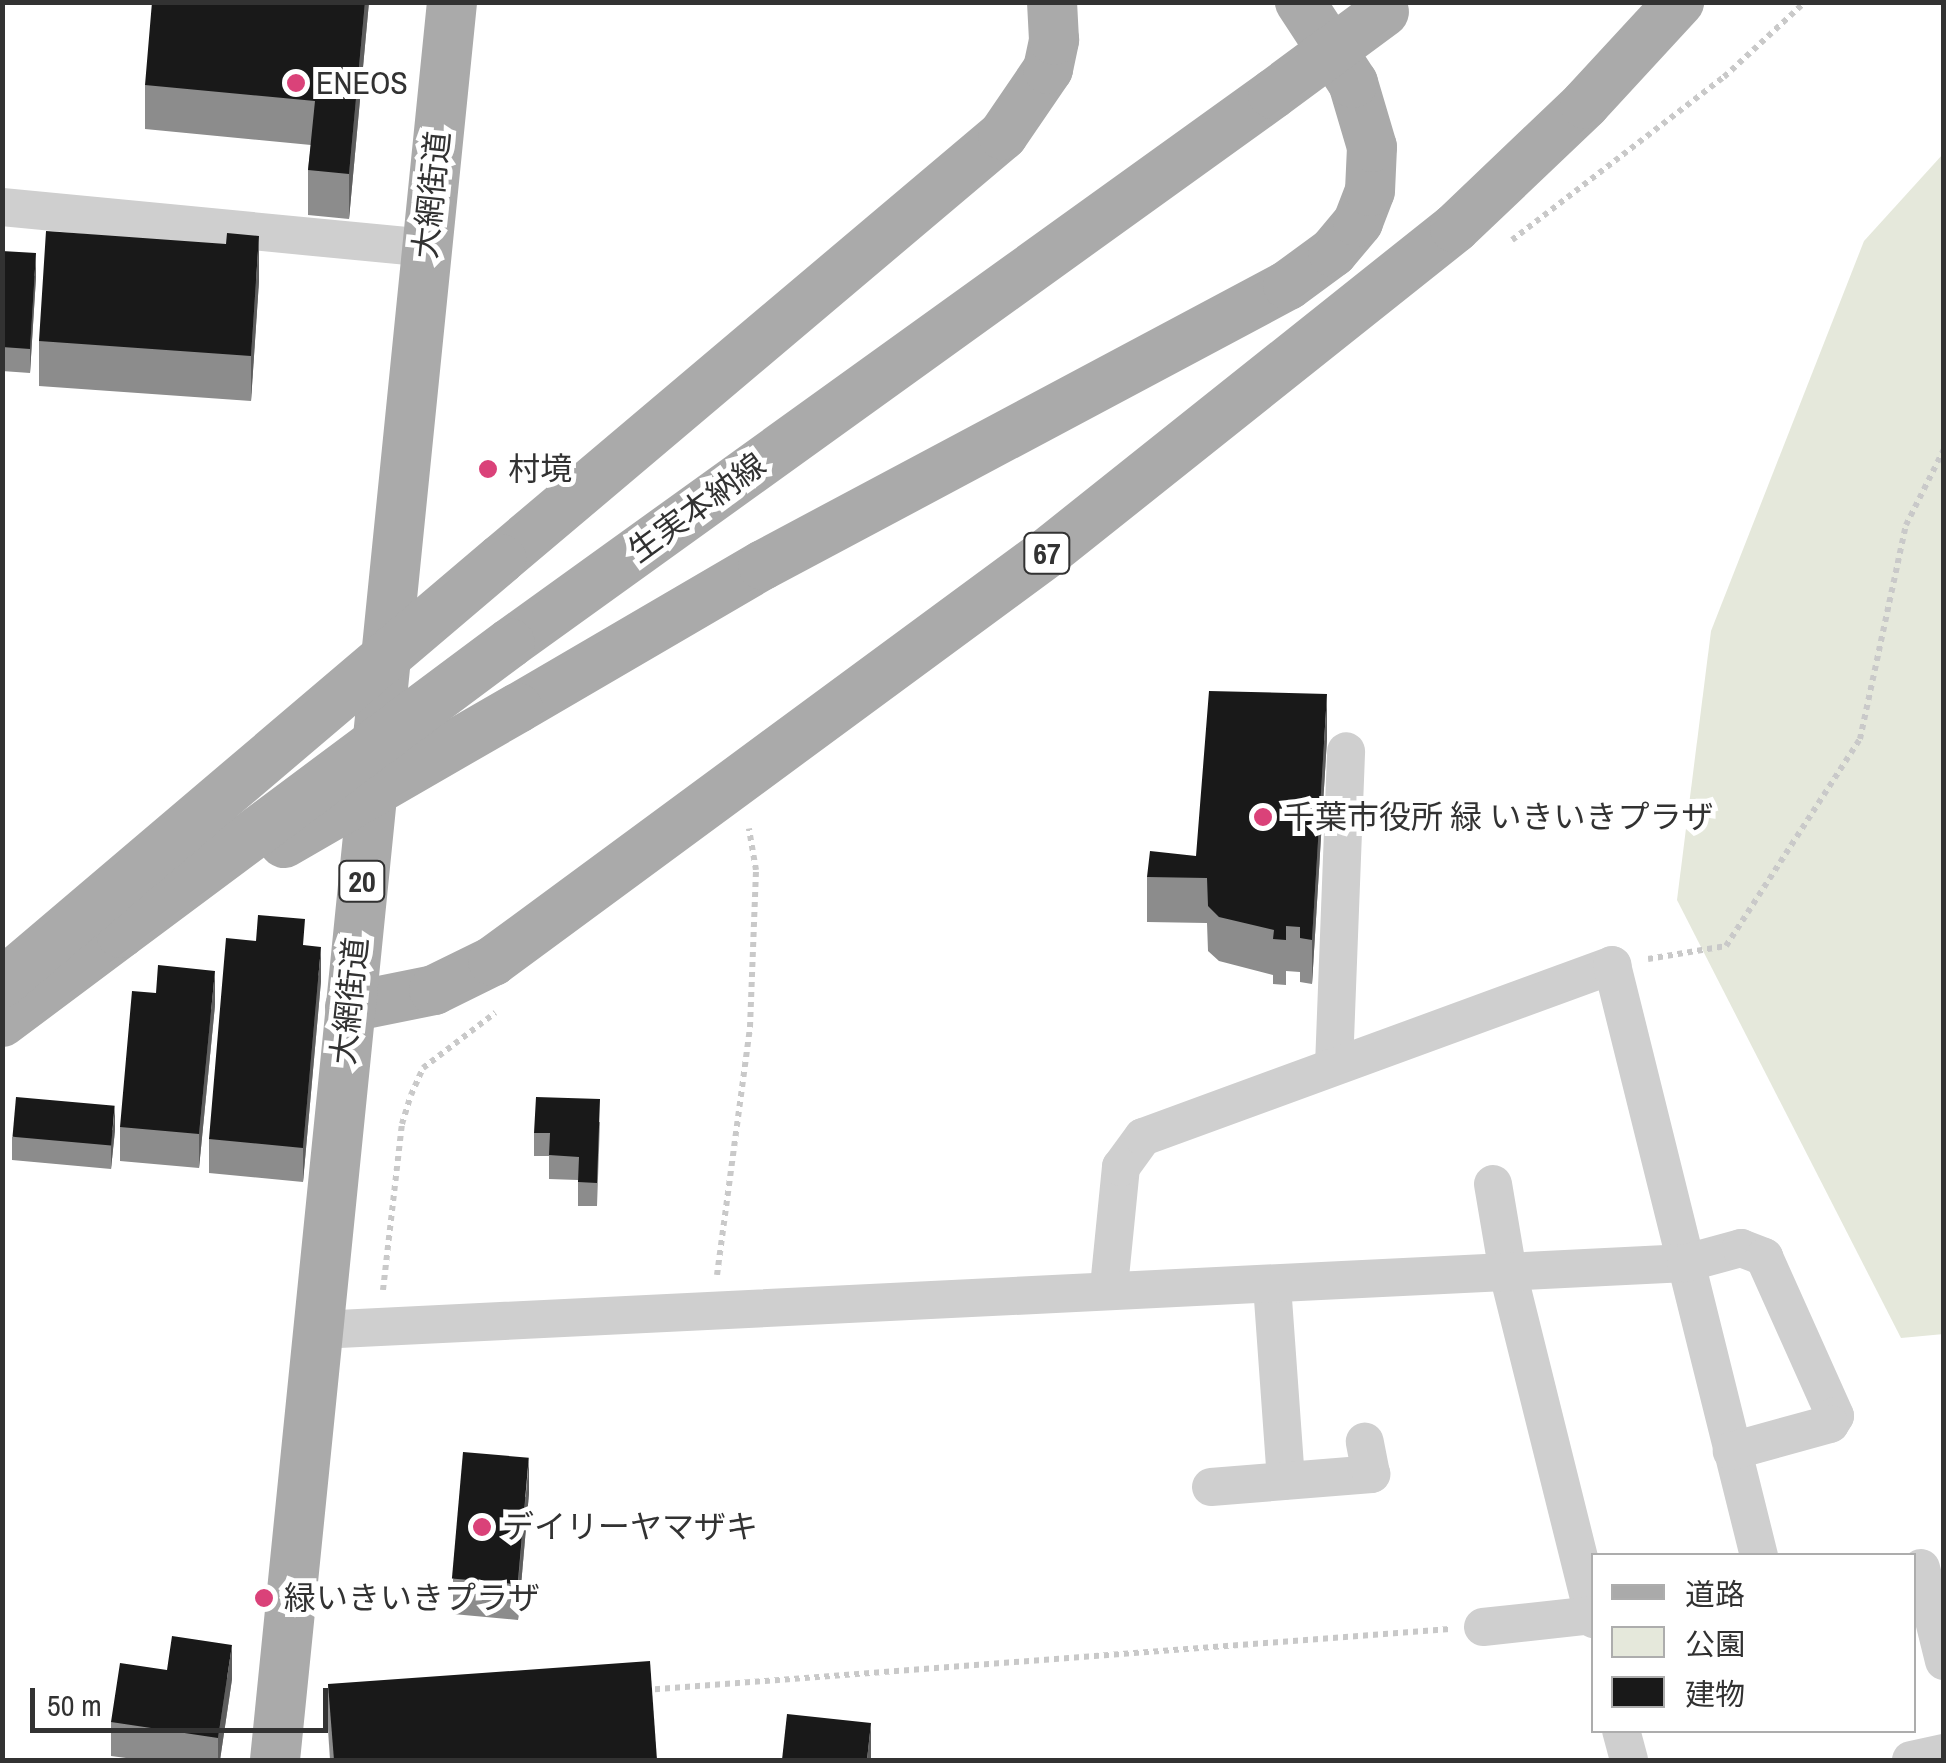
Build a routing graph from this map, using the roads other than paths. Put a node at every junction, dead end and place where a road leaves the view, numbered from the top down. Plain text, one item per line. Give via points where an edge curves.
1 (452, 2) edge
2 (1052, 2) edge
3 (1300, 2) edge
4 (1679, 2) edge
5 (1390, 7) edge
6 (2, 207) edge
7 (427, 248) junction
8 (1346, 751) dead end
9 (120, 932) junction
10 (2, 982) edge
11 (350, 1007) junction
12 (2, 1022) edge
13 (1334, 1066) junction
14 (1493, 1184) dead end
15 (1686, 1263) junction
16 (1508, 1273) junction
17 (1272, 1285) junction
18 (1109, 1287) junction
19 (318, 1330) junction
20 (1366, 1442) dead end
21 (1732, 1452) junction
22 (1286, 1481) junction
23 (1212, 1487) dead end
24 (1758, 1553) edge
25 (1926, 1567) edge
26 (1591, 1608) edge
27 (1591, 1616) edge
28 (1482, 1627) road end
29 (1944, 1661) edge
30 (1622, 1733) edge
31 (1944, 1753) edge
32 (275, 1760) edge
33 (1629, 1760) edge
34 (1911, 1760) edge

1 - 7 main road, 大網街道 / 20
2 - 10 main road, bridge via 1048,69 1002,136
3 - 9 main road, bridge via 1353,83 1372,147 1370,191 1358,222 1332,252 1288,285 797,546
4 - 11 main road, 67 via 1585,104 1455,228 1047,553 493,961 434,990
5 - 9 main road, 生実本納線, bridge
6 - 7 street
7 - 11 main road, 大網街道 / 20
8 - 13 street
9 - 12 main road, 生実本納線
11 - 19 main road, 大網街道 / 20
13 - 15 street via 1612,965
13 - 18 street via 1143,1137 1121,1167
14 - 16 street
15 - 16 street
15 - 21 street
15 - 21 street via 1741,1248 1764,1257 1834,1404 1830,1424
16 - 17 street
16 - 26 street
17 - 18 street
17 - 22 street
18 - 19 street
19 - 32 main road, 大網街道 / 20
20 - 22 street via 1371,1474
21 - 24 street
22 - 23 street
25 - 29 street
27 - 28 street
30 - 33 street
31 - 34 street

